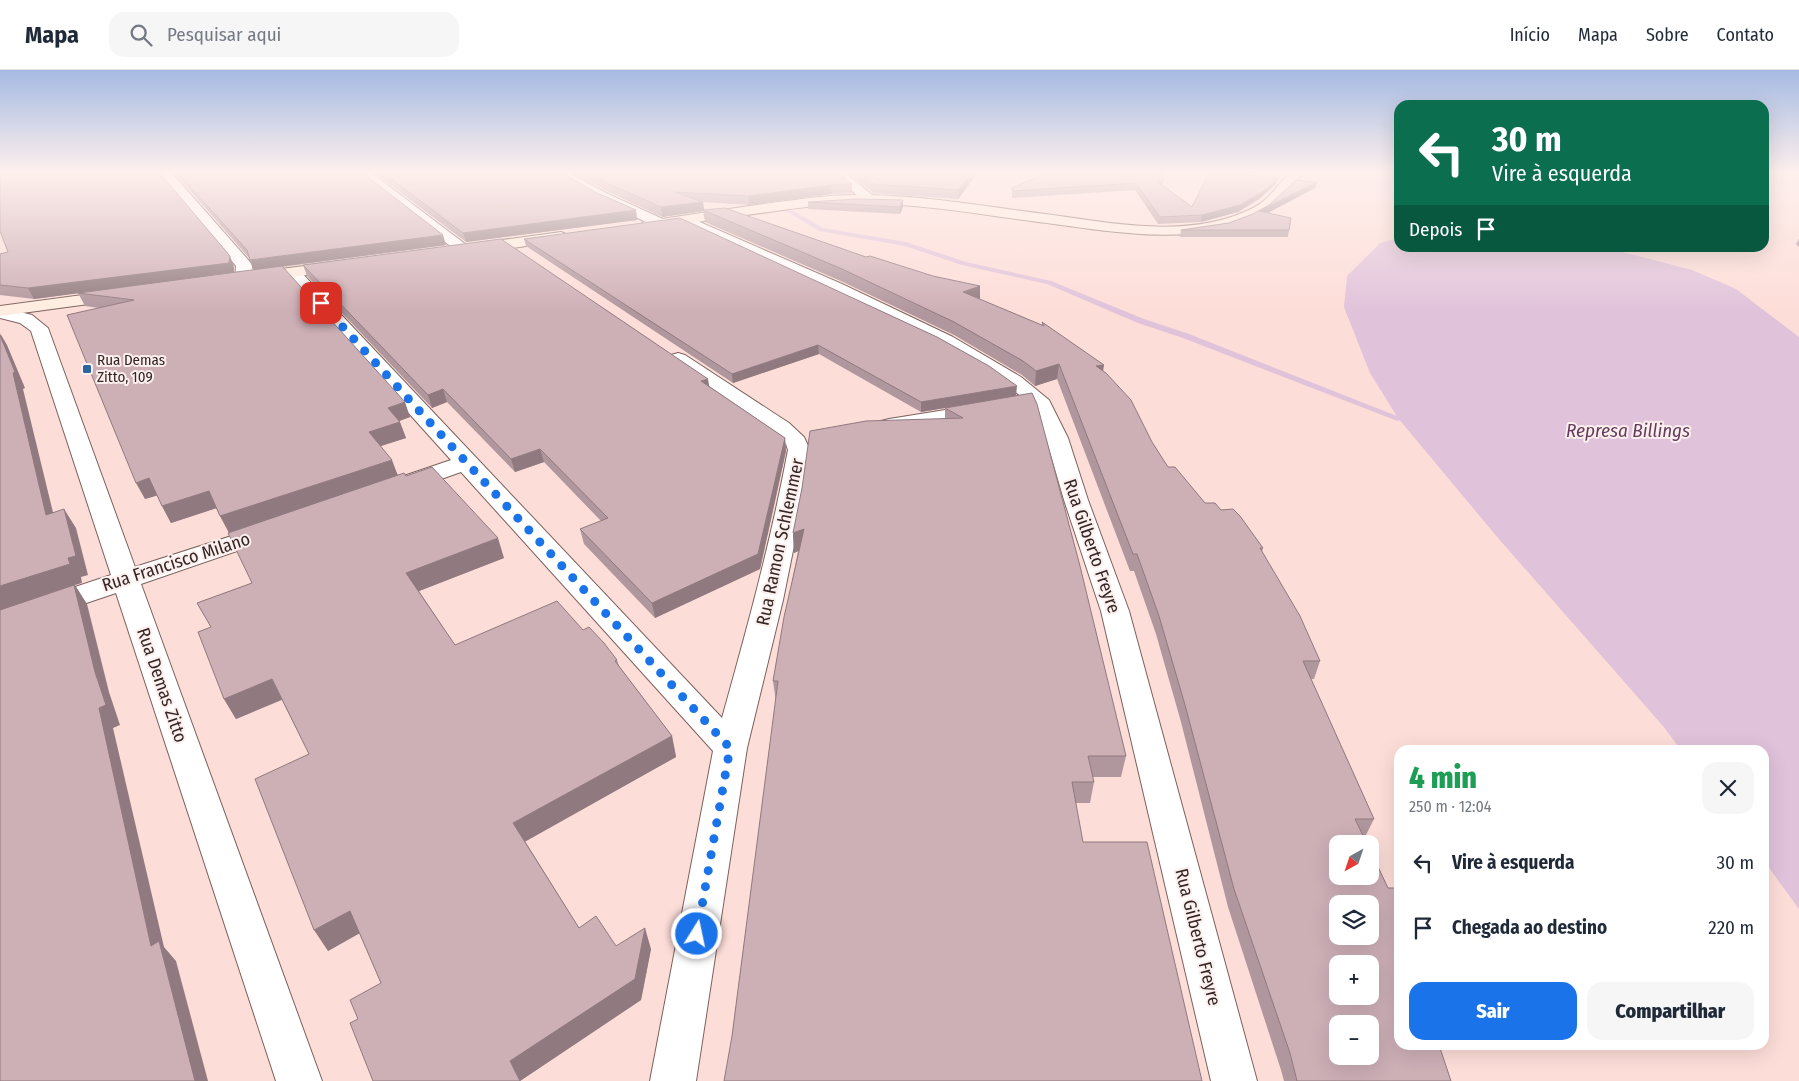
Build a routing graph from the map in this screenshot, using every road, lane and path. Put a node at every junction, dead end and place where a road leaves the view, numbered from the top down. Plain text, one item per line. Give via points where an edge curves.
1 (204, 218) edge
2 (423, 218) edge
3 (665, 218) edge
4 (692, 218) edge
5 (1044, 218) edge
6 (1237, 218) edge
7 (673, 221) junction
8 (633, 227) edge
9 (574, 235) edge
10 (509, 244) junction
11 (465, 250) junction
12 (447, 252) edge
13 (356, 264) edge
14 (538, 264) edge
15 (292, 273) junction
16 (243, 279) junction
17 (223, 281) edge
18 (135, 293) edge
19 (0, 312) edge
20 (658, 346) edge
21 (1038, 400) junction
22 (871, 429) edge
23 (466, 462) junction
24 (383, 491) edge
25 (291, 524) edge
26 (125, 578) junction
27 (0, 622) edge
28 (730, 748) junction
29 (299, 1081) edge
30 (673, 1081) edge
31 (1234, 1081) edge

1 - 16 street via 244,265
2 - 11 street
3 - 7 street, Rua Gilberto Freyre
4 - 7 main road
5 - 6 main road via 1109,227 1183,229 1222,224
7 - 8 main road
7 - 21 street, Rua Gilberto Freyre via 836,288 946,341 1014,380
9 - 10 main road
10 - 11 main road
10 - 14 street
11 - 12 main road
13 - 15 main road
15 - 16 main road
15 - 23 street
16 - 17 main road
18 - 19 main road
19 - 26 street, Rua Demas Zitto via 39,328
20 - 28 street, Rua Ramon Schlemmer via 805,441 799,450 769,600
21 - 22 street
21 - 31 street, Rua Gilberto Freyre via 1057,438 1115,611
23 - 24 street
23 - 28 street
25 - 26 street, Rua Francisco Milano
26 - 27 street, Rua Francisco Milano
26 - 29 street, Rua Demas Zitto
28 - 30 street, Rua Ramon Schlemmer

